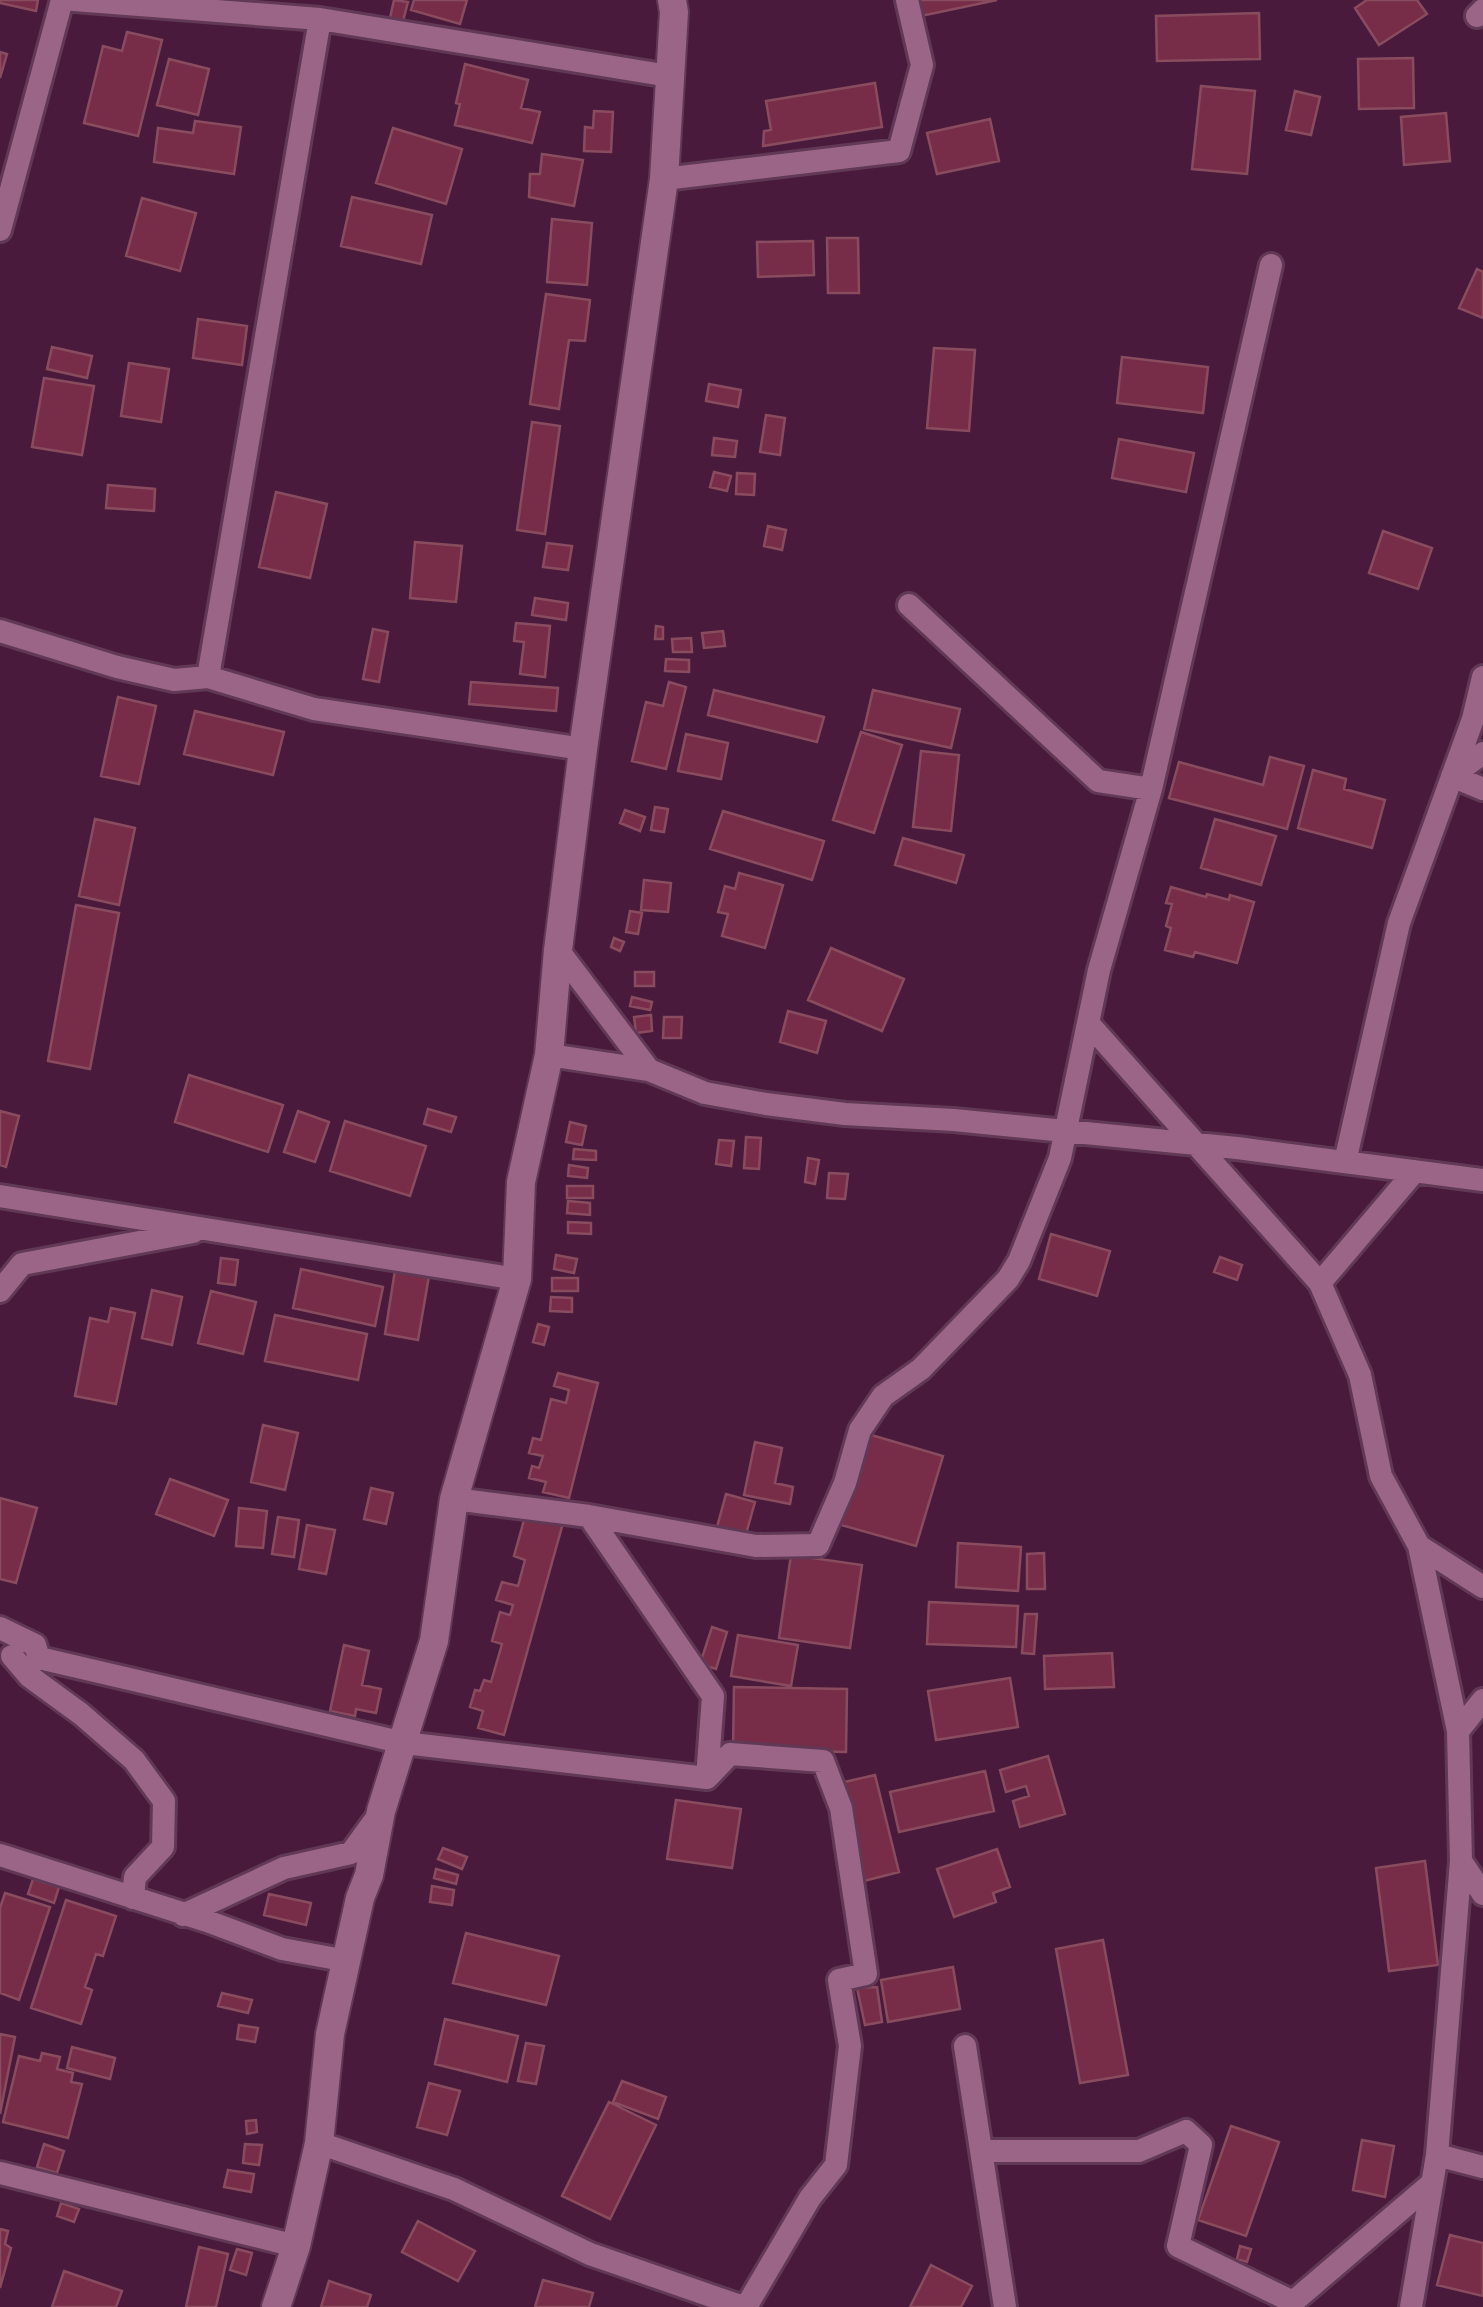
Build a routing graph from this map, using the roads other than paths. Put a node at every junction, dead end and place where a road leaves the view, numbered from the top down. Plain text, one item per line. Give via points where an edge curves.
1 (62, 0) edge
2 (74, 0) edge
3 (672, 0) edge
4 (908, 0) edge
5 (320, 20) junction
6 (669, 76) junction
7 (664, 179) junction
8 (0, 230) edge
9 (1272, 265) dead end
10 (909, 605) dead end
11 (0, 631) edge
12 (208, 677) junction
13 (1483, 677) edge
14 (583, 749) junction
15 (1483, 752) edge
16 (1452, 776) junction
17 (1483, 788) edge
18 (1151, 789) junction
19 (558, 950) junction
20 (1088, 1023) junction
21 (549, 1056) junction
22 (649, 1070) junction
23 (1064, 1130) junction
24 (1196, 1144) junction
25 (1346, 1162) junction
26 (1415, 1172) junction
27 (1483, 1180) edge
28 (0, 1196) edge
29 (212, 1228) junction
30 (517, 1280) junction
31 (1320, 1283) junction
32 (0, 1291) edge
33 (454, 1499) junction
34 (589, 1516) junction
35 (1418, 1546) junction
36 (1483, 1587) edge
37 (0, 1628) edge
38 (6, 1656) edge
39 (40, 1658) junction
40 (1483, 1700) edge
41 (1458, 1731) junction
42 (404, 1743) junction
43 (707, 1778) junction
44 (381, 1811) junction
45 (0, 1855) edge
46 (1462, 1861) junction
47 (1483, 1894) edge
48 (133, 1898) junction
49 (183, 1915) junction
50 (348, 1961) junction
51 (966, 2046) dead end
52 (318, 2142) junction
53 (982, 2151) junction
54 (1438, 2155) junction
55 (1483, 2167) edge
56 (0, 2173) edge
57 (1432, 2183) junction
58 (296, 2246) junction
59 (276, 2307) edge
60 (745, 2307) edge
61 (1006, 2307) edge
62 (1411, 2307) edge

1 - 8 street
2 - 5 street
3 - 6 street
4 - 7 street via 922,65 900,151
5 - 6 street
5 - 12 street
6 - 7 street
7 - 14 street
9 - 18 street
10 - 18 street via 1098,781
11 - 12 street via 174,680
12 - 14 street via 314,709
13 - 16 street
14 - 19 street
15 - 16 street
16 - 17 street
16 - 25 street via 1399,923
18 - 20 street
19 - 21 street
19 - 22 street
20 - 23 street
20 - 24 street
21 - 22 street
21 - 30 street via 521,1182
22 - 23 street via 705,1093 766,1104
23 - 24 street
23 - 34 street via 1060,1158 1019,1262 921,1370 876,1407 860,1430 818,1544 756,1546
24 - 25 street
24 - 31 street
25 - 26 street
26 - 27 street
26 - 31 street
28 - 29 street
29 - 30 street
29 - 32 street via 22,1264
30 - 33 street
31 - 35 street via 1360,1375 1381,1476
33 - 34 street
33 - 42 street via 434,1641
34 - 43 street via 713,1696
35 - 36 street
35 - 41 street
37 - 39 street via 35,1646
38 - 39 street
38 - 48 street via 134,1760 164,1801 163,1847 135,1877
39 - 42 street
40 - 41 street
41 - 46 street
42 - 43 street
42 - 44 street
43 - 60 street via 730,1754 822,1762 841,1808 866,1974 839,1980 850,2046 836,2165
44 - 49 street via 351,1853 284,1868
44 - 50 street
45 - 48 street
46 - 47 street
46 - 54 street
48 - 49 street
49 - 50 street via 282,1950
50 - 52 street via 330,2034
51 - 53 street
52 - 58 street
52 - 60 street via 454,2188 590,2254
53 - 57 street via 1140,2151 1186,2131 1201,2145 1178,2246 1293,2302
53 - 61 street
54 - 55 street
54 - 57 street
56 - 58 street
57 - 62 street
58 - 59 street

